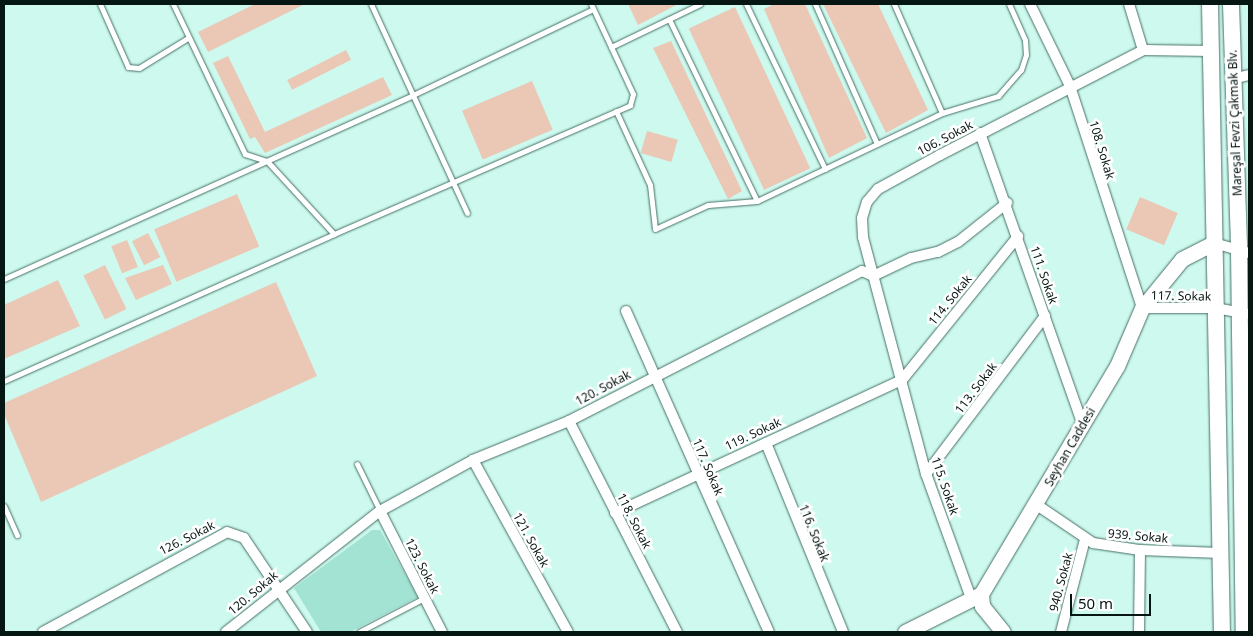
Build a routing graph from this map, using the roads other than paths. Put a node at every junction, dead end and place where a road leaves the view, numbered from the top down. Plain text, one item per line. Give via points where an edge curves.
1 (100, 4) edge
2 (173, 4) edge
3 (371, 4) edge
4 (700, 4) edge
5 (746, 4) edge
6 (815, 4) edge
7 (894, 4) edge
8 (1009, 4) edge
9 (1030, 4) edge
10 (1129, 4) edge
11 (1210, 4) edge
12 (1231, 4) edge
13 (592, 6) edge
14 (669, 19) junction
15 (188, 38) junction
16 (611, 47) junction
17 (1143, 50) junction
18 (1211, 51) junction
19 (1249, 75) edge
20 (1232, 79) junction
21 (1070, 86) junction
22 (413, 95) junction
23 (616, 111) junction
24 (942, 113) junction
25 (980, 133) junction
26 (878, 144) junction
27 (267, 161) junction
28 (825, 170) junction
29 (452, 182) junction
30 (757, 201) junction
31 (1007, 202) junction
32 (467, 213) dead end
33 (334, 234) junction
34 (1018, 236) junction
35 (1214, 242) junction
36 (1244, 251) edge
37 (873, 276) junction
38 (4, 279) edge
39 (1142, 308) junction
40 (1215, 308) junction
41 (626, 311) dead end
42 (1245, 314) edge
43 (1046, 316) junction
44 (656, 374) junction
45 (902, 380) junction
46 (4, 381) edge
47 (569, 421) junction
48 (1083, 425) junction
49 (766, 442) junction
50 (473, 460) junction
51 (357, 464) dead end
52 (696, 474) junction
53 (926, 474) junction
54 (1246, 484) edge
55 (1037, 505) junction
56 (4, 506) edge
57 (380, 511) junction
58 (615, 513) junction
59 (18, 535) dead end
60 (1085, 539) junction
61 (1140, 550) junction
62 (1220, 553) junction
63 (280, 587) junction
64 (976, 596) junction
65 (424, 598) junction
66 (43, 632) edge
67 (226, 632) edge
68 (307, 632) edge
69 (359, 632) edge
70 (442, 632) edge
71 (568, 632) edge
72 (677, 632) edge
73 (769, 632) edge
74 (843, 632) edge
75 (905, 632) edge
76 (1003, 632) edge
77 (1061, 632) edge
78 (1139, 632) edge
79 (1222, 632) edge
80 (1244, 632) edge

1 - 15 lane via 128,67 139,68
2 - 15 lane
3 - 22 lane
4 - 14 lane
5 - 28 lane
6 - 26 lane
7 - 24 lane
8 - 24 lane via 1025,40 1026,55 1021,70 998,96
9 - 21 street, 108. Sokak
10 - 17 street
11 - 18 main road, Mareşal Fevzi Çakmak Blv.
12 - 20 main road, Mareşal Fevzi Çakmak Blv.
13 - 16 lane
13 - 22 lane
14 - 16 lane
14 - 30 lane
15 - 27 lane via 245,154
16 - 23 lane via 633,94 630,105
17 - 18 street, 106. Sokak
17 - 21 street, 106. Sokak
18 - 35 main road, Mareşal Fevzi Çakmak Blv.
19 - 20 street
20 - 36 main road, Mareşal Fevzi Çakmak Blv.
21 - 25 street, 106. Sokak
21 - 39 street, 108. Sokak
22 - 27 lane
22 - 29 lane
23 - 29 lane
23 - 30 lane via 650,185 654,229 708,205
24 - 26 lane
25 - 31 street, 111. Sokak
25 - 37 street, 106. Sokak via 878,189 867,202 862,218 863,237
26 - 28 lane
27 - 33 lane
27 - 38 lane
28 - 30 lane
29 - 32 lane
29 - 33 lane
31 - 34 street, 111. Sokak
31 - 37 street, 120. Sokak via 958,242
33 - 46 lane
34 - 43 street, 111. Sokak
34 - 45 street, 114. Sokak
35 - 36 street
35 - 39 main road, Seyhan Caddesi via 1182,259
35 - 40 main road, Mareşal Fevzi Çakmak Blv.
36 - 42 main road, Mareşal Fevzi Çakmak Blv.
37 - 44 street, 120. Sokak via 862,271
37 - 45 street, 106. Sokak
39 - 40 street, 117. Sokak
39 - 48 main road, Seyhan Caddesi via 1117,366
40 - 42 street, 117. Sokak
40 - 62 main road, Mareşal Fevzi Çakmak Blv.
41 - 44 street, 117. Sokak
42 - 54 main road, Mareşal Fevzi Çakmak Blv.
43 - 48 street, 111. Sokak
43 - 53 street, 113. Sokak
44 - 47 street, 120. Sokak
44 - 52 street, 117. Sokak
45 - 49 street, 119. Sokak
45 - 53 street, 115. Sokak
47 - 50 street, 120. Sokak
47 - 58 street, 118. Sokak
48 - 55 main road, Seyhan Caddesi
49 - 52 street, 119. Sokak
49 - 74 street, 116. Sokak
50 - 57 street, 120. Sokak
50 - 71 street, 121. Sokak
51 - 57 lane
52 - 58 street, 119. Sokak
52 - 73 street, 117. Sokak
53 - 64 street, 115. Sokak
54 - 80 main road, Mareşal Fevzi Çakmak Blv.
55 - 60 street, 939. Sokak
55 - 64 main road, Seyhan Caddesi
56 - 59 lane
57 - 63 street, 120. Sokak
57 - 65 street, 123. Sokak
58 - 72 street, 118. Sokak
60 - 61 street, 939. Sokak via 1113,548
60 - 77 street, 940. Sokak
61 - 62 street, 939. Sokak
61 - 78 street
62 - 79 main road, Mareşal Fevzi Çakmak Blv.
63 - 66 street, 126. Sokak via 244,538 227,532
63 - 67 street, 120. Sokak
63 - 68 street, 126. Sokak
64 - 75 main road
64 - 76 main road
65 - 69 lane
65 - 70 street, 123. Sokak

